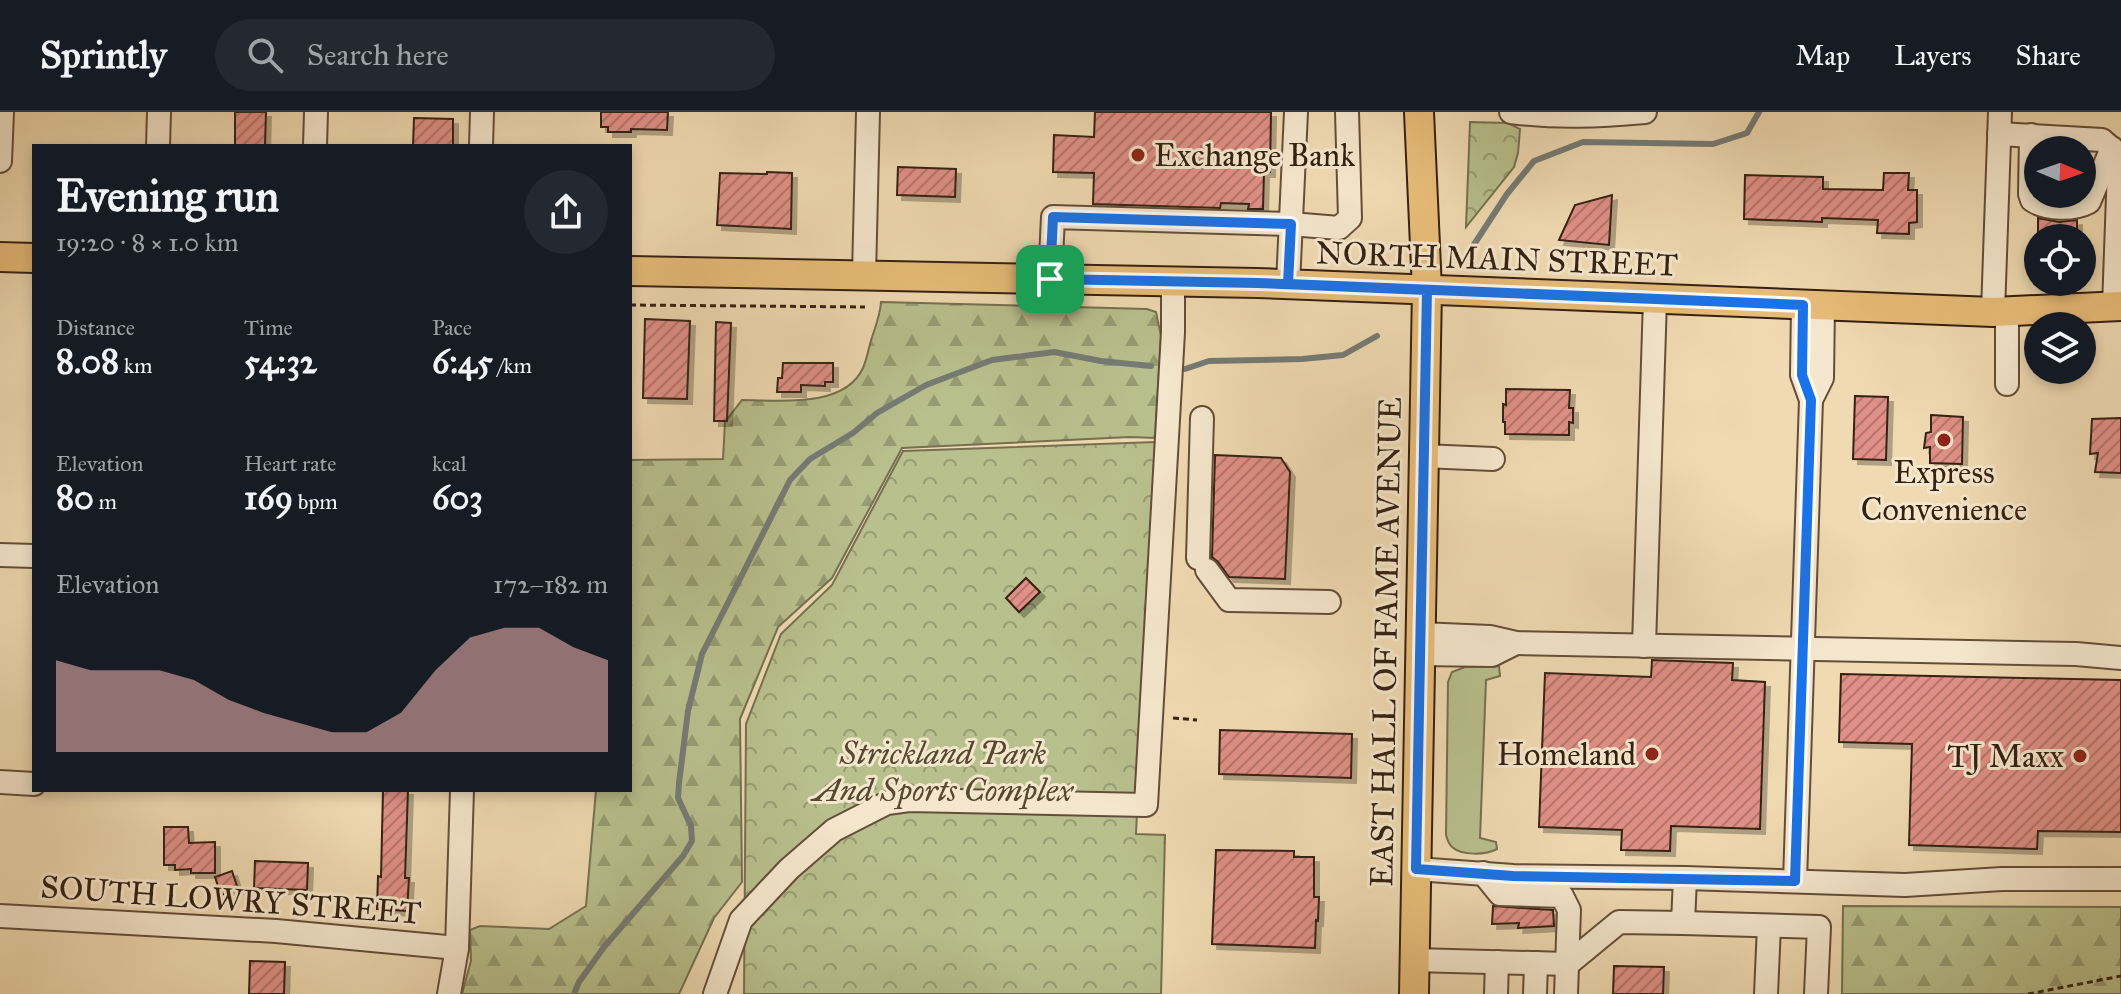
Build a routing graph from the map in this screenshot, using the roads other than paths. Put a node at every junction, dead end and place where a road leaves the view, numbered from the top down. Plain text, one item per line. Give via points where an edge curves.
1 (2, 112) edge
2 (159, 112) edge
3 (316, 112) edge
4 (482, 112) edge
5 (868, 112) edge
6 (1296, 112) edge
7 (1347, 112) edge
8 (1419, 112) edge
9 (1511, 112) edge
10 (1645, 112) edge
11 (2000, 123) edge
12 (2031, 135) junction
13 (158, 144) edge
14 (315, 144) edge
15 (481, 144) edge
16 (2112, 148) junction
17 (0, 161) edge
18 (1291, 224) junction
19 (0, 257) edge
20 (32, 258) edge
21 (632, 271) edge
22 (864, 275) junction
23 (1050, 279) junction
24 (1173, 282) junction
25 (1288, 284) junction
26 (1427, 290) junction
27 (1655, 299) junction
28 (1813, 305) junction
29 (2117, 306) edge
30 (2000, 311) junction
31 (2007, 384) dead end
32 (1202, 418) dead end
33 (1423, 456) junction
34 (1493, 459) dead end
35 (0, 555) edge
36 (32, 556) edge
37 (1329, 602) dead end
38 (1420, 644) junction
39 (1644, 646) junction
40 (1803, 648) junction
41 (2121, 658) edge
42 (0, 782) edge
43 (32, 784) edge
44 (462, 792) edge
45 (1416, 869) junction
46 (1483, 873) junction
47 (1685, 878) junction
48 (2121, 879) edge
49 (1795, 881) junction
50 (0, 916) edge
51 (1683, 923) junction
52 (1769, 926) junction
53 (457, 948) junction
54 (1414, 960) junction
55 (1497, 962) junction
56 (1536, 963) junction
57 (1568, 964) junction
58 (719, 990) edge
59 (449, 994) edge
60 (1414, 994) edge
61 (1496, 994) edge
62 (1535, 994) edge
63 (1566, 994) edge
64 (1766, 994) edge
65 (1816, 994) edge

1 - 17 street
2 - 13 street
3 - 14 street
4 - 15 street
5 - 22 street
6 - 18 street
7 - 18 street via 1350,218 1339,228
8 - 26 main road, EAST HALL OF FAME AVENUE
9 - 10 street via 1581,117
11 - 12 street
11 - 30 street
12 - 16 street via 2102,140
12 - 16 street via 2030,194 2044,206 2089,202
16 - 29 street via 2119,168
18 - 23 street via 1053,217
18 - 25 street
19 - 20 main road
21 - 22 main road, NORTH MAIN STREET
22 - 23 main road, NORTH MAIN STREET
23 - 24 main road, NORTH MAIN STREET
24 - 25 main road, NORTH MAIN STREET
24 - 58 street via 1146,805 887,803 834,830 741,920
25 - 26 main road, NORTH MAIN STREET
26 - 27 main road, NORTH MAIN STREET
26 - 33 main road, EAST HALL OF FAME AVENUE
27 - 28 main road, NORTH MAIN STREET
27 - 39 street
28 - 30 main road, NORTH MAIN STREET
28 - 40 street via 1802,375 1811,400
29 - 30 main road, NORTH MAIN STREET
30 - 31 street
32 - 37 street via 1202,564 1229,600
33 - 34 street
33 - 38 main road, EAST HALL OF FAME AVENUE
35 - 36 street
38 - 39 street via 1490,637 1516,643
38 - 45 main road, EAST HALL OF FAME AVENUE
39 - 40 street
40 - 41 street
40 - 49 street
42 - 43 street
44 - 53 street
45 - 46 street
45 - 54 main road, EAST HALL OF FAME AVENUE
46 - 47 street
46 - 57 street via 1500,894 1562,896 1569,910
47 - 49 street
47 - 51 street
48 - 49 street via 1905,885
50 - 53 street, SOUTH LOWRY STREET via 276,931
51 - 52 street
51 - 57 street via 1619,922
52 - 64 street
52 - 65 street via 1819,927
53 - 59 street
54 - 55 street
54 - 60 main road, EAST HALL OF FAME AVENUE
55 - 56 street
55 - 61 street
56 - 57 street
56 - 62 street
57 - 63 street

